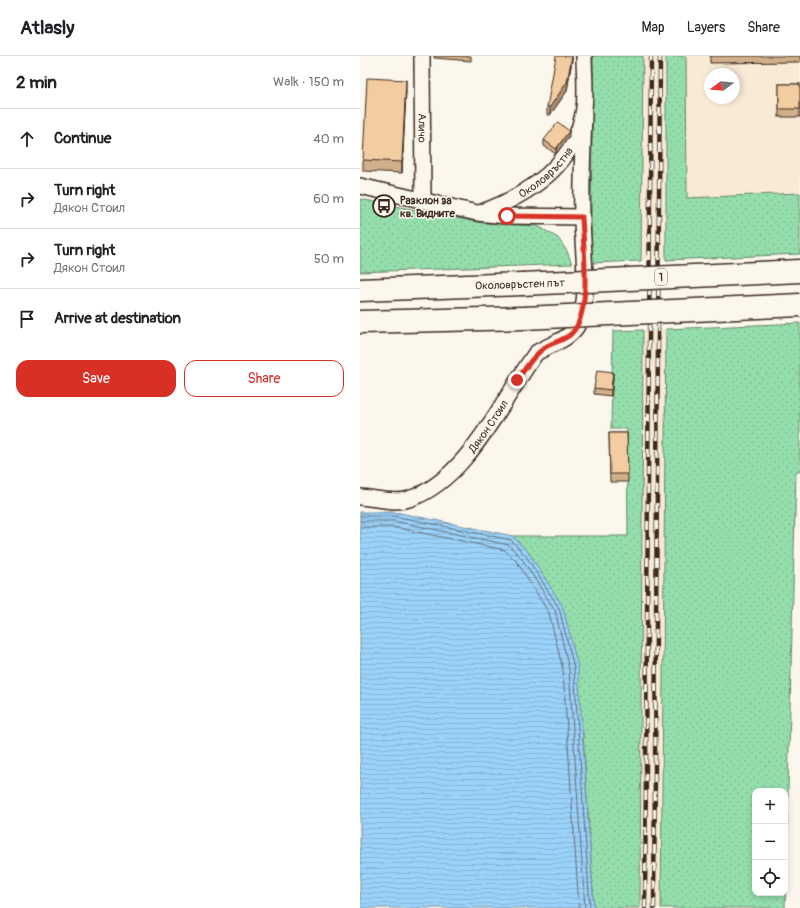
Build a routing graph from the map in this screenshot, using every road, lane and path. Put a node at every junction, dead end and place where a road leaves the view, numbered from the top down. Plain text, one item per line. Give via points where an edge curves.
1 (422, 56) edge
2 (584, 56) edge
3 (584, 114) junction
4 (360, 186) edge
5 (423, 201) junction
6 (477, 213) junction
7 (582, 217) junction
8 (800, 271) edge
9 (360, 290) edge
10 (800, 305) edge
11 (360, 322) edge
12 (360, 497) edge

1 - 5 street, Аличо
2 - 3 street, Околовръстна
3 - 6 street, Околовръстна via 568,151 540,183 504,204
3 - 7 street, Дякон Стоил
4 - 5 street
5 - 6 street
6 - 7 street
7 - 12 street, Дякон Стоил via 585,295 581,318 572,333 536,353 469,453 447,476 408,500
8 - 9 highway, Околовръстен път / 1, bridge
10 - 11 highway, bridge via 524,318

